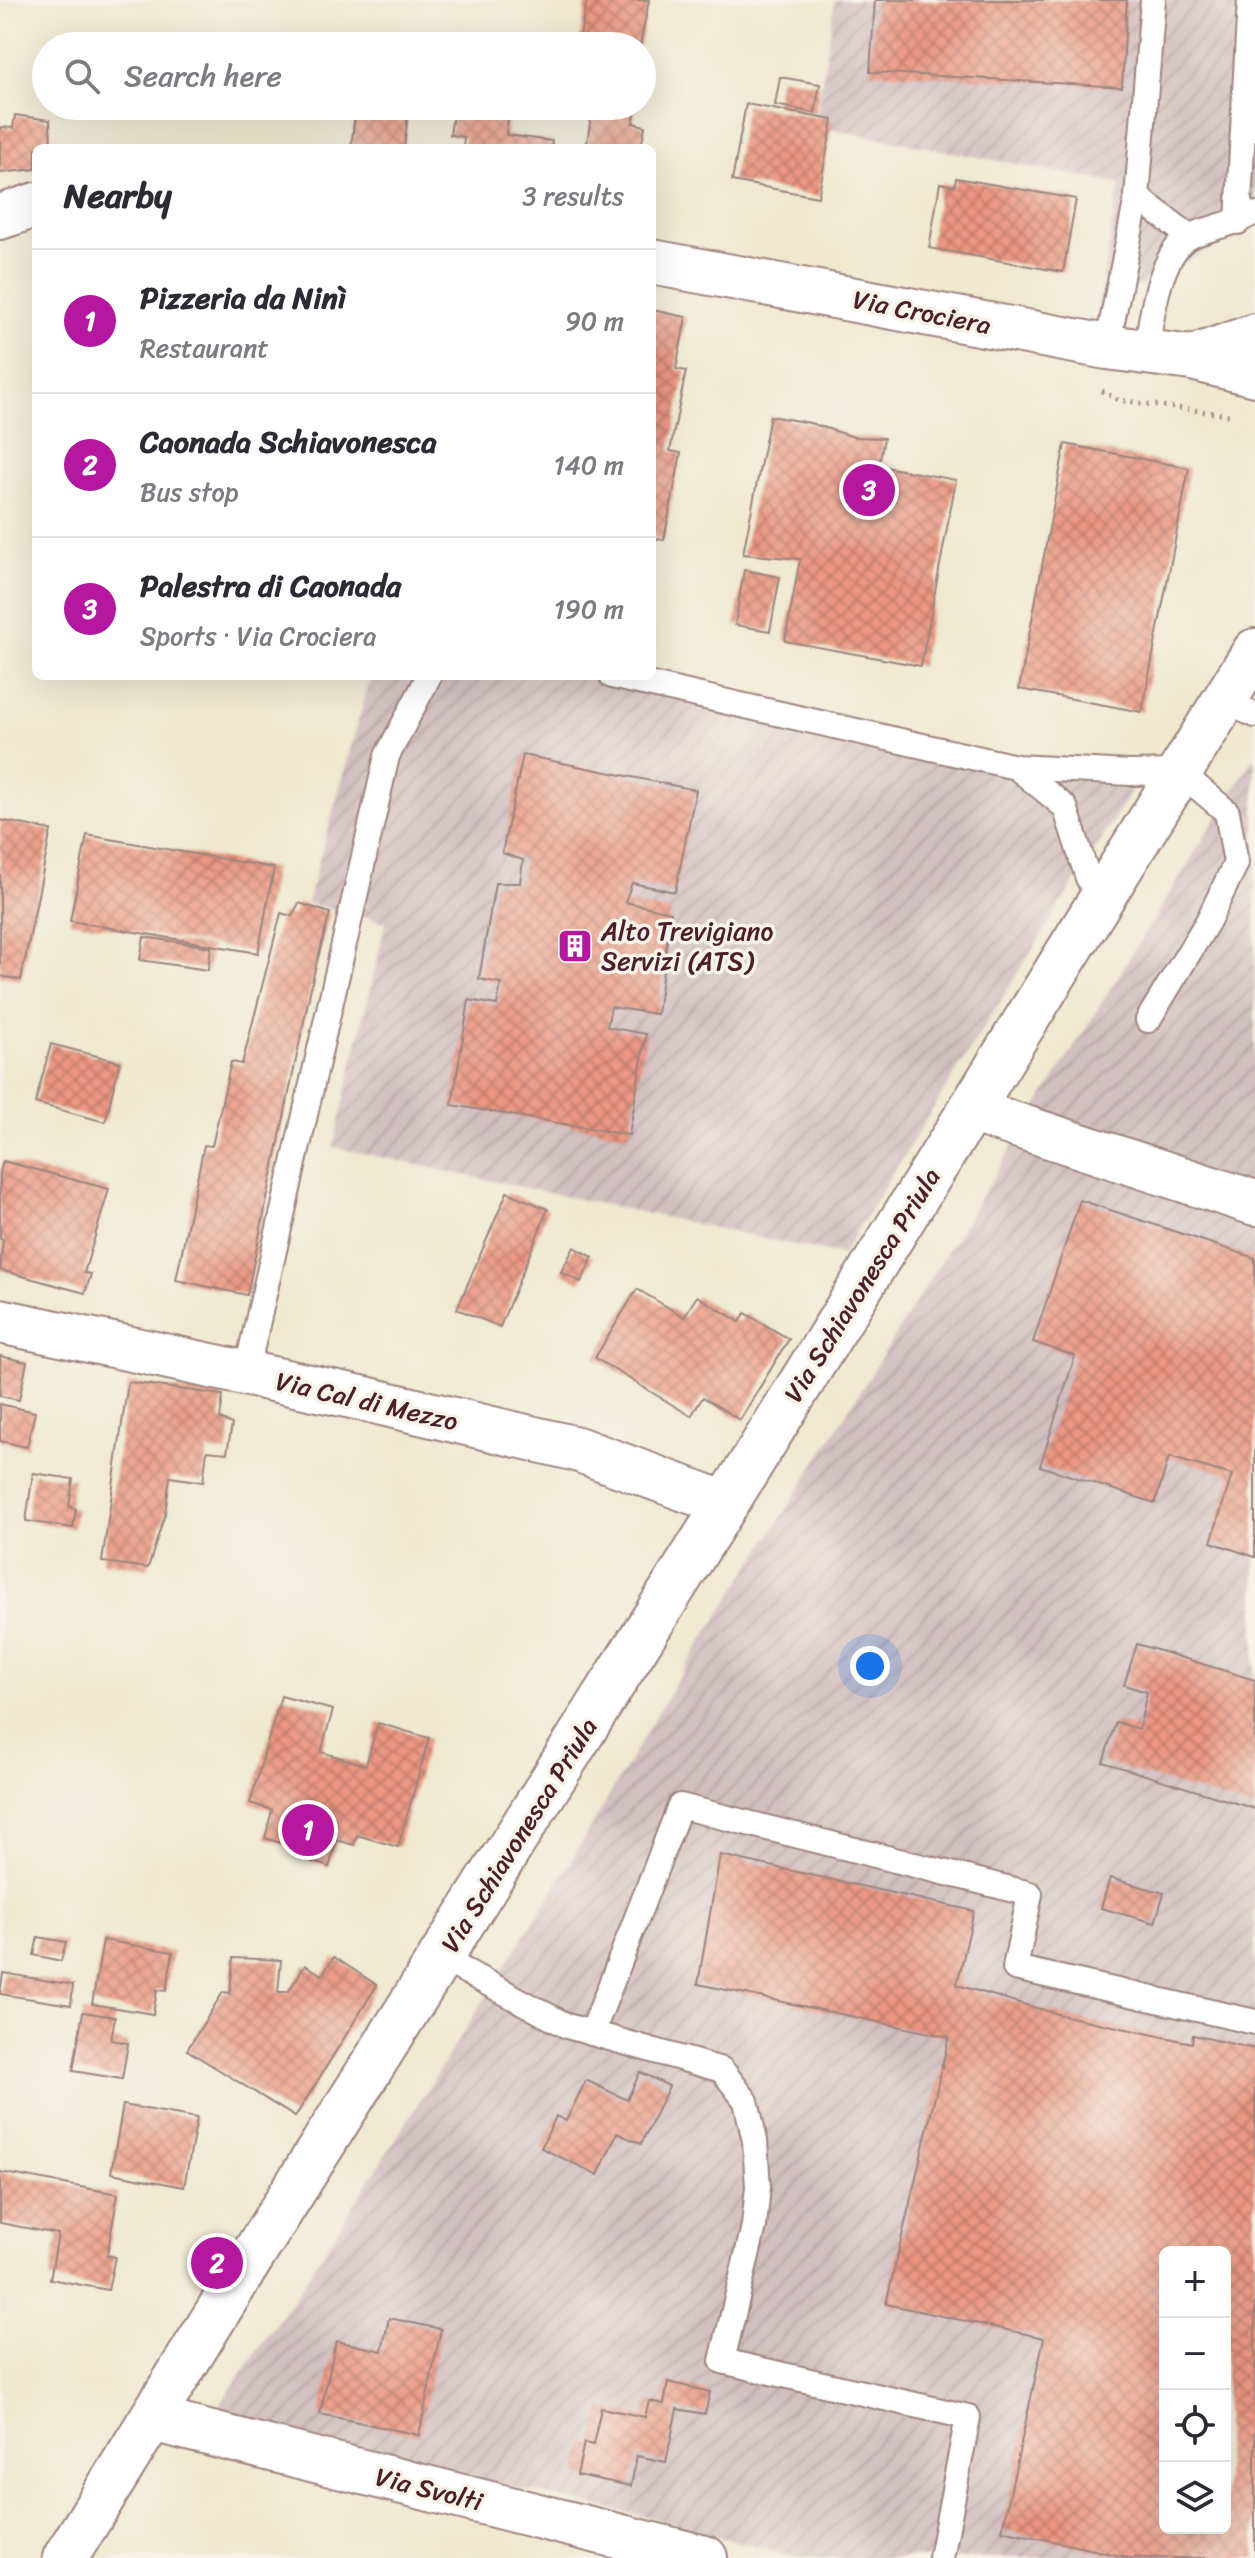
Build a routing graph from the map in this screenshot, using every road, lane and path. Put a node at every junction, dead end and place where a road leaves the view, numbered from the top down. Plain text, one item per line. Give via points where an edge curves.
1 (1153, 0) edge
2 (1250, 0) edge
3 (1137, 197) junction
4 (32, 206) edge
5 (0, 217) edge
6 (1246, 217) edge
7 (1189, 236) junction
8 (656, 263) edge
9 (1255, 336) edge
10 (1126, 350) junction
11 (1192, 358) junction
12 (1255, 374) edge
13 (1118, 400) dead end
14 (1240, 416) dead end
15 (1255, 651) edge
16 (427, 680) edge
17 (630, 680) edge
18 (1239, 708) edge
19 (1016, 767) junction
20 (1180, 772) junction
21 (1100, 901) junction
22 (1148, 1020) dead end
23 (970, 1110) junction
24 (1255, 1203) edge
25 (0, 1321) edge
26 (246, 1373) junction
27 (726, 1504) junction
28 (441, 1958) junction
29 (1255, 2022) edge
30 (592, 2033) junction
31 (152, 2419) junction
32 (65, 2558) edge
33 (705, 2558) edge
34 (941, 2558) edge

1 - 3 lane
2 - 6 lane
3 - 7 lane
3 - 10 lane
4 - 5 street
6 - 7 lane
7 - 10 lane via 1168,258 1153,313
8 - 10 street, Via Crociera
9 - 11 street, Via Crociera
10 - 11 street, Via Crociera
11 - 12 street, Via Crociera
13 - 14 path
15 - 18 street, Via Schiavonesca Priula
16 - 26 lane via 387,756
17 - 19 lane
18 - 20 street, Via Schiavonesca Priula
19 - 20 lane
19 - 21 lane via 1065,807
20 - 21 street, Via Schiavonesca Priula
20 - 22 lane via 1227,812 1236,863
21 - 23 street, Via Schiavonesca Priula
23 - 24 street
23 - 27 street, Via Schiavonesca Priula
25 - 26 street, Via Cal di Mezzo
26 - 27 street, Via Cal di Mezzo via 577,1449
27 - 28 street, Via Schiavonesca Priula
28 - 30 lane via 567,2026
28 - 31 street, Via Schiavonesca Priula
29 - 30 lane via 1015,1968 1030,1894 680,1806
30 - 34 lane via 722,2070 746,2101 758,2187 722,2361 968,2417
31 - 32 street, Via Schiavonesca Priula
31 - 33 street, Via Svolti

